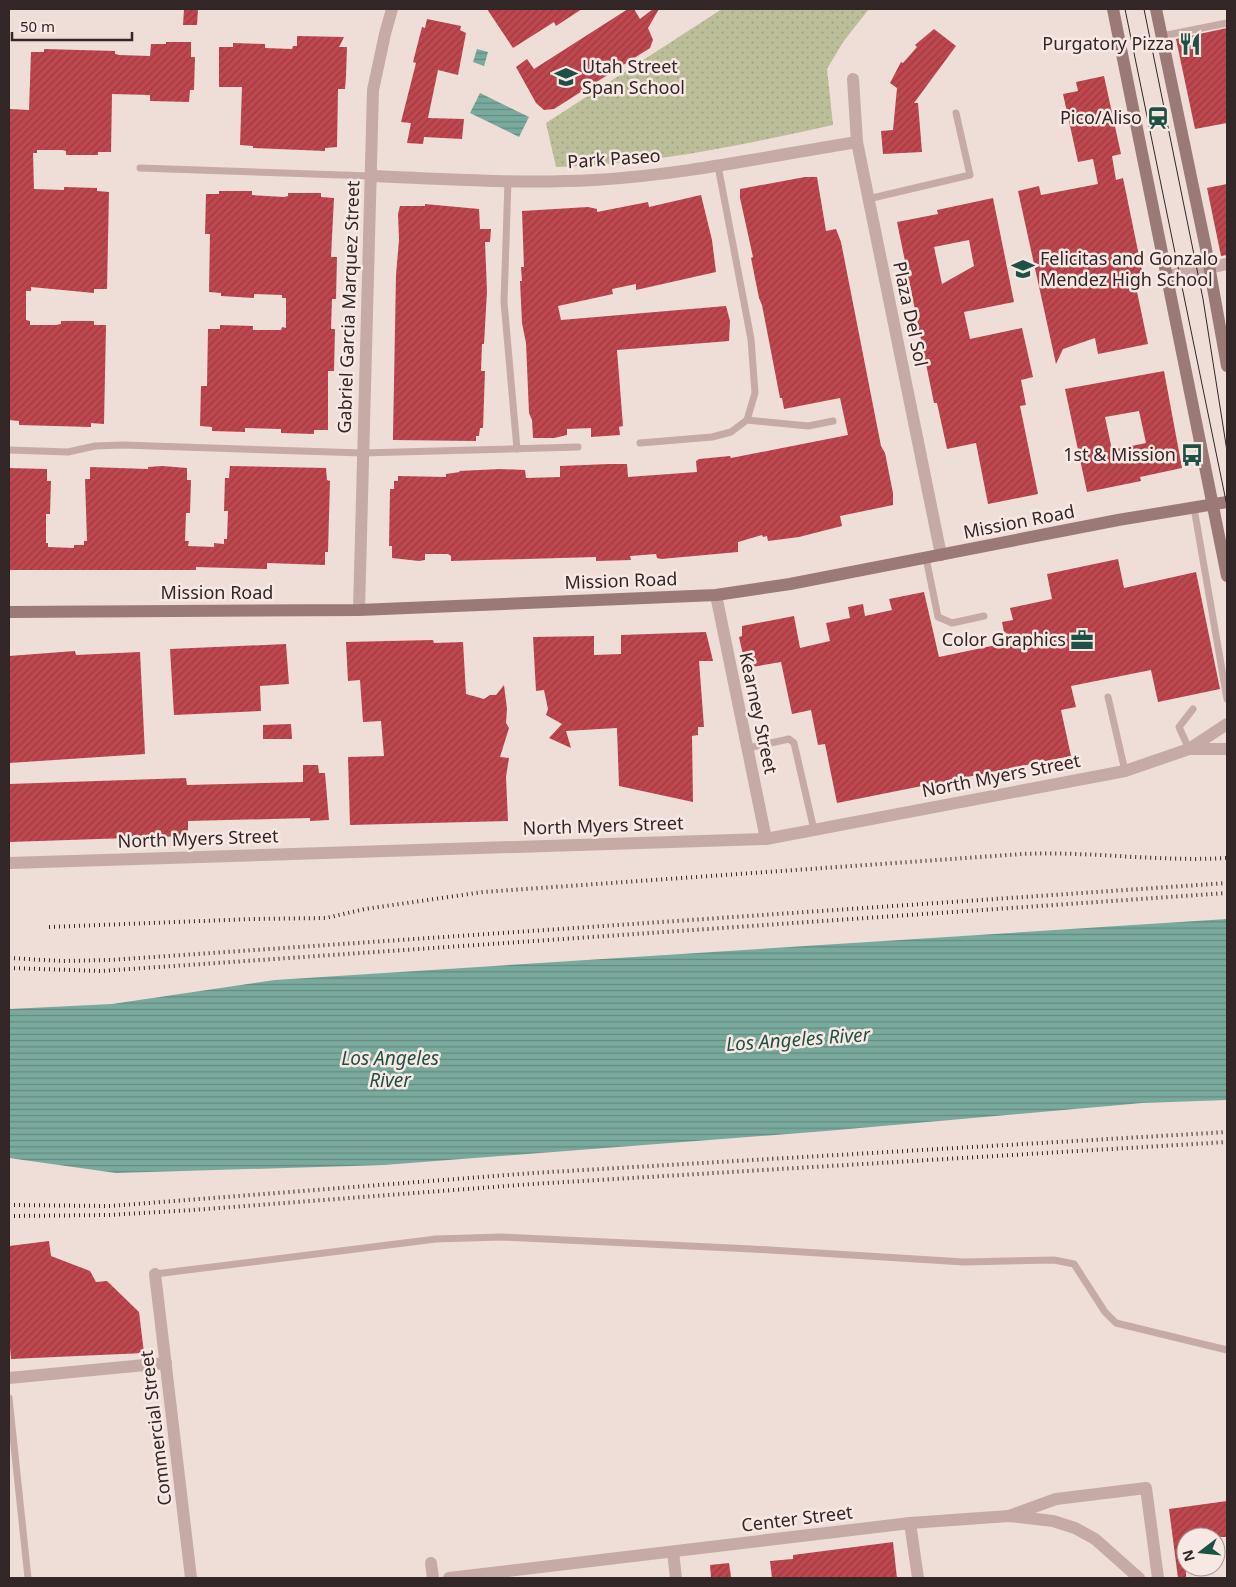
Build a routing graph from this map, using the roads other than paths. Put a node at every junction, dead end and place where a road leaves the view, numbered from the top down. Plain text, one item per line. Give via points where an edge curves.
1 (392, 9) edge
2 (1113, 9) edge
3 (1156, 9) edge
4 (1227, 23) edge
5 (1162, 36) junction
6 (853, 79) dead end
7 (956, 113) dead end
8 (856, 142) junction
9 (718, 166) junction
10 (140, 168) dead end
11 (371, 176) junction
12 (508, 181) junction
13 (868, 199) junction
14 (1227, 264) edge
15 (1209, 268) junction
16 (1167, 276) junction
17 (1227, 366) edge
18 (747, 420) junction
19 (833, 421) dead end
20 (640, 443) dead end
21 (578, 447) dead end
22 (9, 450) edge
23 (517, 450) junction
24 (362, 453) junction
25 (1227, 502) edge
26 (1212, 505) junction
27 (1194, 508) junction
28 (941, 555) junction
29 (926, 558) junction
30 (1227, 576) edge
31 (716, 595) junction
32 (359, 610) junction
33 (9, 612) edge
34 (984, 616) dead end
35 (1108, 697) dead end
36 (1227, 699) edge
37 (1193, 709) dead end
38 (1227, 724) edge
39 (748, 748) junction
40 (1188, 749) junction
41 (1227, 749) edge
42 (1125, 771) junction
43 (814, 830) junction
44 (766, 839) junction
45 (9, 863) edge
46 (155, 1274) joint
47 (1227, 1350) edge
48 (166, 1362) junction
49 (9, 1378) edge
50 (9, 1398) edge
51 (1009, 1516) junction
52 (910, 1523) junction
53 (673, 1552) junction
54 (431, 1563) dead end
55 (484, 1576) edge
56 (28, 1578) edge
57 (191, 1578) edge
58 (433, 1578) edge
59 (449, 1578) edge
60 (676, 1578) edge
61 (918, 1578) edge
62 (1139, 1578) edge
63 (1158, 1578) edge

1 - 11 street, Gabriel Garcia Marquez Street via 374,90
2 - 16 main road
3 - 5 main road
4 - 5 lane
5 - 15 main road
6 - 8 street, Plaza Del Sol
7 - 13 lane via 970,176
8 - 9 street, Park Paseo
8 - 13 street, Plaza Del Sol
9 - 12 street, Park Paseo via 594,180
9 - 18 lane via 751,339 755,393
10 - 11 lane
11 - 12 street, Park Paseo
11 - 24 street, Gabriel Garcia Marquez Street
12 - 23 lane via 504,302
13 - 28 street, Plaza Del Sol
14 - 15 street
15 - 16 street
15 - 17 main road
16 - 26 main road
18 - 19 lane via 808,426
18 - 20 lane via 731,432 712,437
21 - 23 lane
22 - 24 lane via 68,452 94,446 124,445
23 - 24 lane
24 - 32 street, Gabriel Garcia Marquez Street
25 - 26 main road, Mission Road
26 - 27 main road, Mission Road
26 - 30 main road
27 - 28 main road, Mission Road
27 - 36 lane
28 - 29 main road, Mission Road
29 - 31 main road, Mission Road
29 - 34 lane via 938,618 952,623
31 - 32 main road, Mission Road
31 - 39 street, Kearney Street
32 - 33 main road, Mission Road
35 - 42 lane
37 - 40 lane via 1179,727
38 - 40 street, North Myers Street
39 - 43 lane via 789,739 794,743
39 - 44 street, Kearney Street
40 - 41 street, North Myers Street
40 - 42 street, North Myers Street
42 - 43 street, North Myers Street
43 - 44 street, North Myers Street
44 - 45 street, North Myers Street
46 - 47 lane via 436,1239 502,1237 752,1248 964,1262 1054,1260 1074,1264 1105,1312 1116,1323
46 - 48 street, Commercial Street
48 - 49 street
48 - 57 street, Commercial Street
50 - 56 lane
51 - 52 street, Center Street
51 - 62 street via 1053,1521 1075,1528 1095,1539
51 - 63 street, Center Street via 1056,1499 1146,1488
52 - 53 street, Center Street
52 - 61 street
53 - 55 street, Center Street
53 - 60 street
54 - 58 street
55 - 59 street, Center Street

